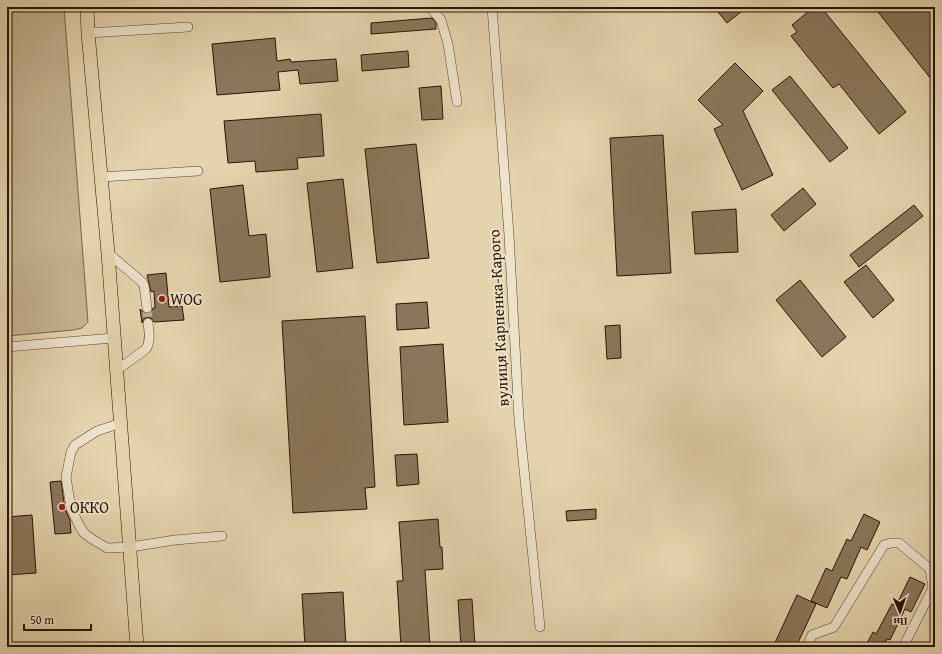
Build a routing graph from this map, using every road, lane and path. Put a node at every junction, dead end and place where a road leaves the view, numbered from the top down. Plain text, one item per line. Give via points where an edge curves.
1 (87, 7) edge
2 (430, 7) edge
3 (492, 7) edge
4 (188, 28) dead end
5 (88, 33) junction
6 (457, 102) dead end
7 (198, 171) dead end
8 (101, 177) junction
9 (108, 253) junction
10 (147, 308) tunnel mouth
11 (148, 323) tunnel mouth
12 (113, 338) junction
13 (7, 347) edge
14 (117, 370) junction
15 (121, 423) junction
16 (222, 536) dead end
17 (130, 547) junction
18 (540, 627) dead end
19 (137, 647) edge
20 (807, 647) edge
21 (903, 647) edge

1 - 5 highway
2 - 6 street via 441,20 448,44
3 - 18 street, вулиця Карпенка-Карого via 509,235 519,420
4 - 5 street
5 - 8 highway
7 - 8 street
8 - 9 highway
9 - 10 street via 142,282
9 - 12 highway
11 - 14 street via 148,346
12 - 13 street
12 - 14 highway
14 - 15 highway
15 - 17 highway
15 - 17 street via 97,431 75,446 71,452 66,477 71,508 84,532 107,548
16 - 17 street
17 - 19 highway
20 - 21 street via 812,635 834,627 884,546 891,543 899,544 930,569 933,588

